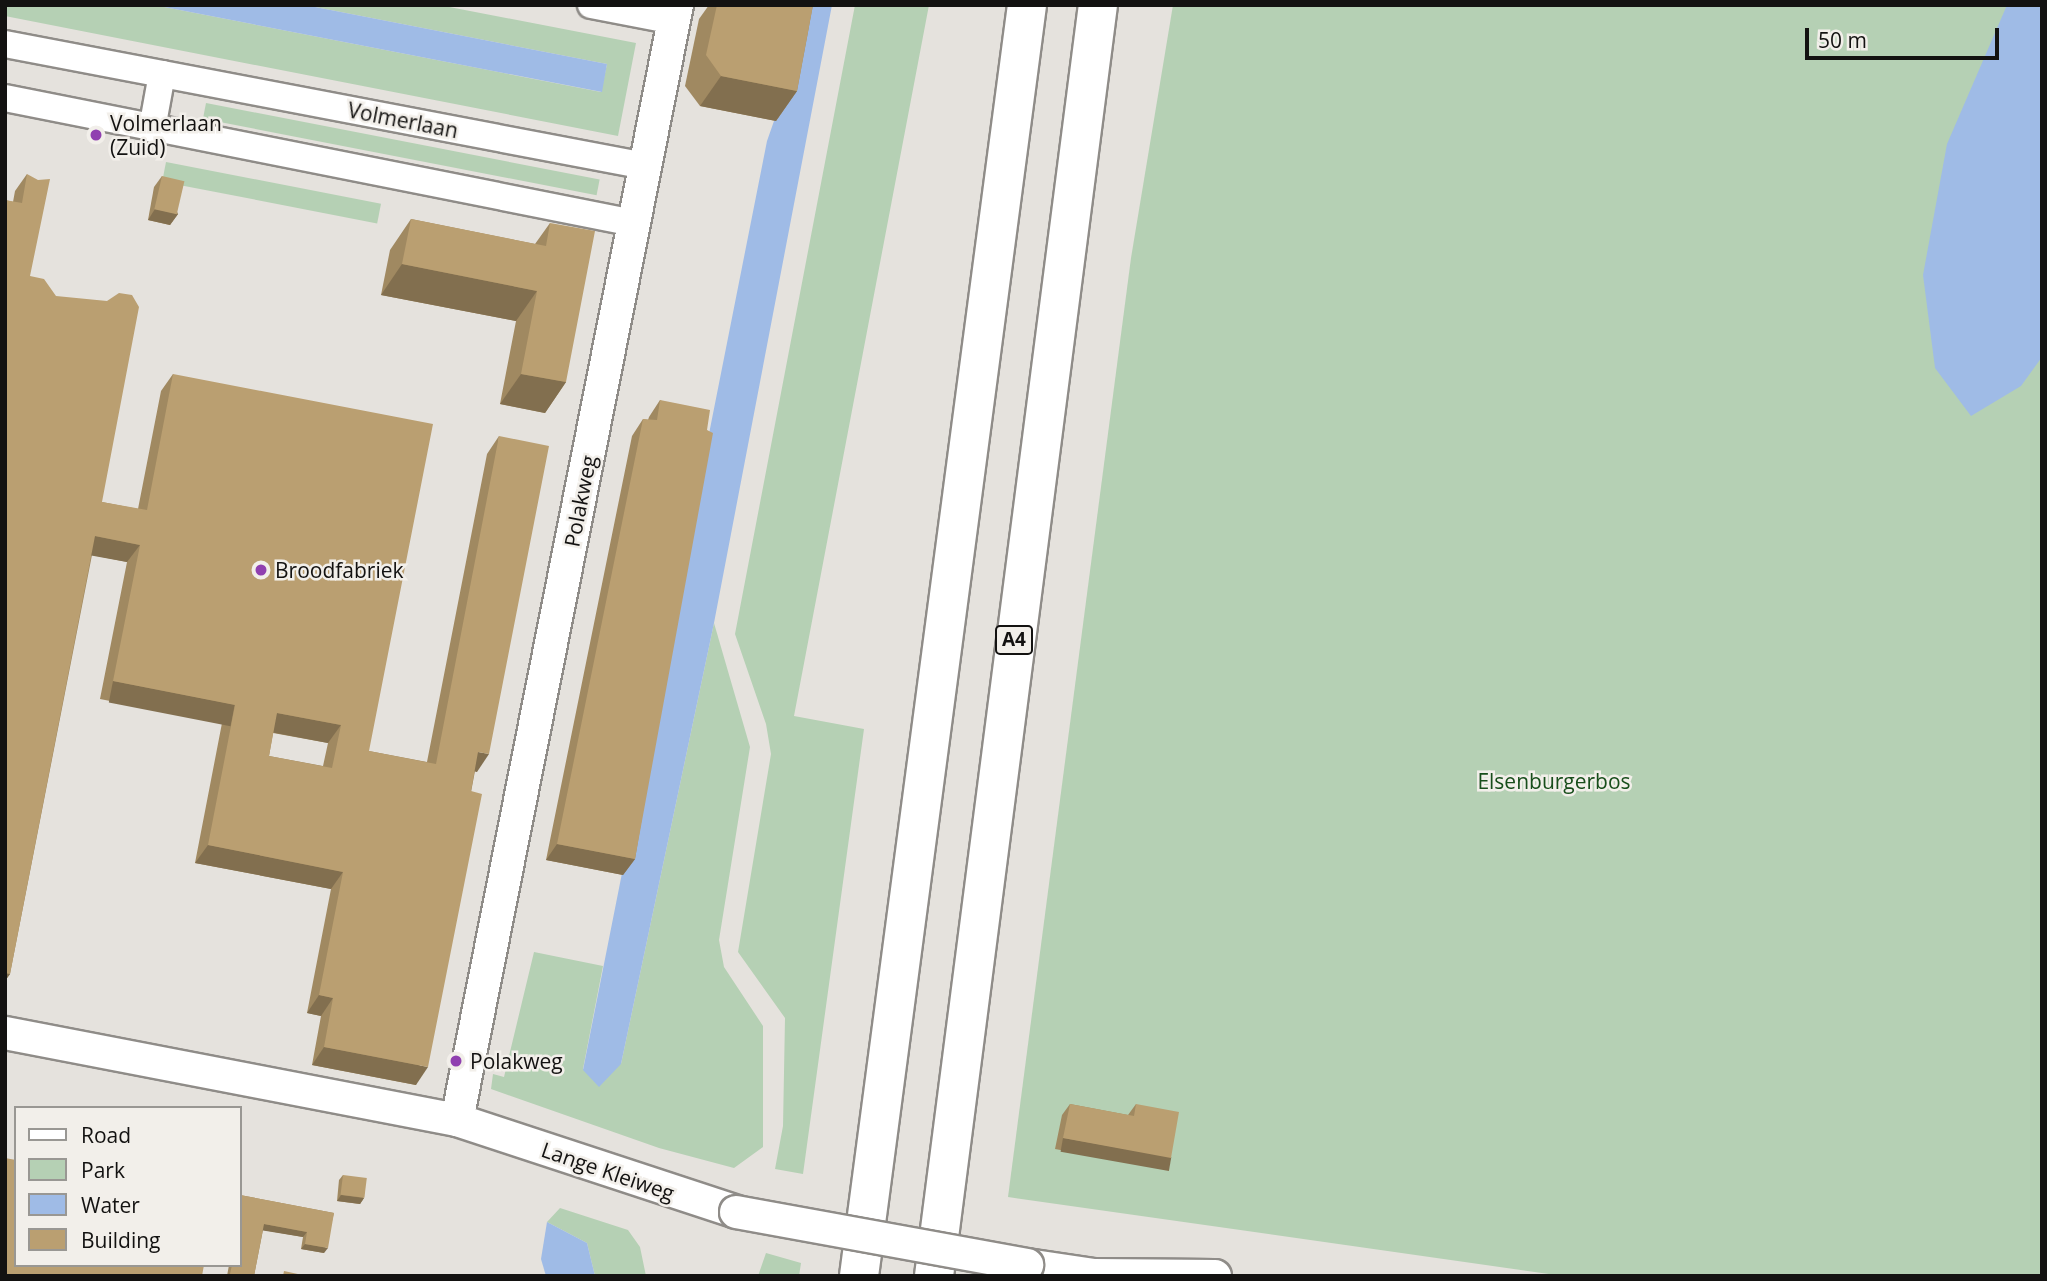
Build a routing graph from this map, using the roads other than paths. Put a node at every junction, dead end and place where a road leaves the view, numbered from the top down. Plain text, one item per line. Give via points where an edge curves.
1 (591, 5) edge
2 (1016, 5) edge
3 (1027, 5) edge
4 (1098, 5) edge
5 (675, 13) edge
6 (5, 44) edge
7 (162, 74) junction
8 (1017, 76) junction
9 (5, 99) edge
10 (152, 129) junction
11 (645, 166) junction
12 (634, 223) junction
13 (5, 1033) edge
14 (457, 1120) junction
15 (859, 1276) edge
16 (934, 1276) edge
17 (1215, 1276) edge

1 - 5 street
2 - 8 highway
3 - 8 highway
4 - 16 highway, A4
5 - 11 street, Polakweg
6 - 7 street, Volmerlaan
7 - 10 street
7 - 11 street, Volmerlaan
8 - 15 highway
9 - 10 street
10 - 12 street
11 - 12 street, Polakweg
12 - 14 street, Polakweg
13 - 14 street, Lange Kleiweg
14 - 17 street, Lange Kleiweg, bridge via 736,1212 1094,1275

